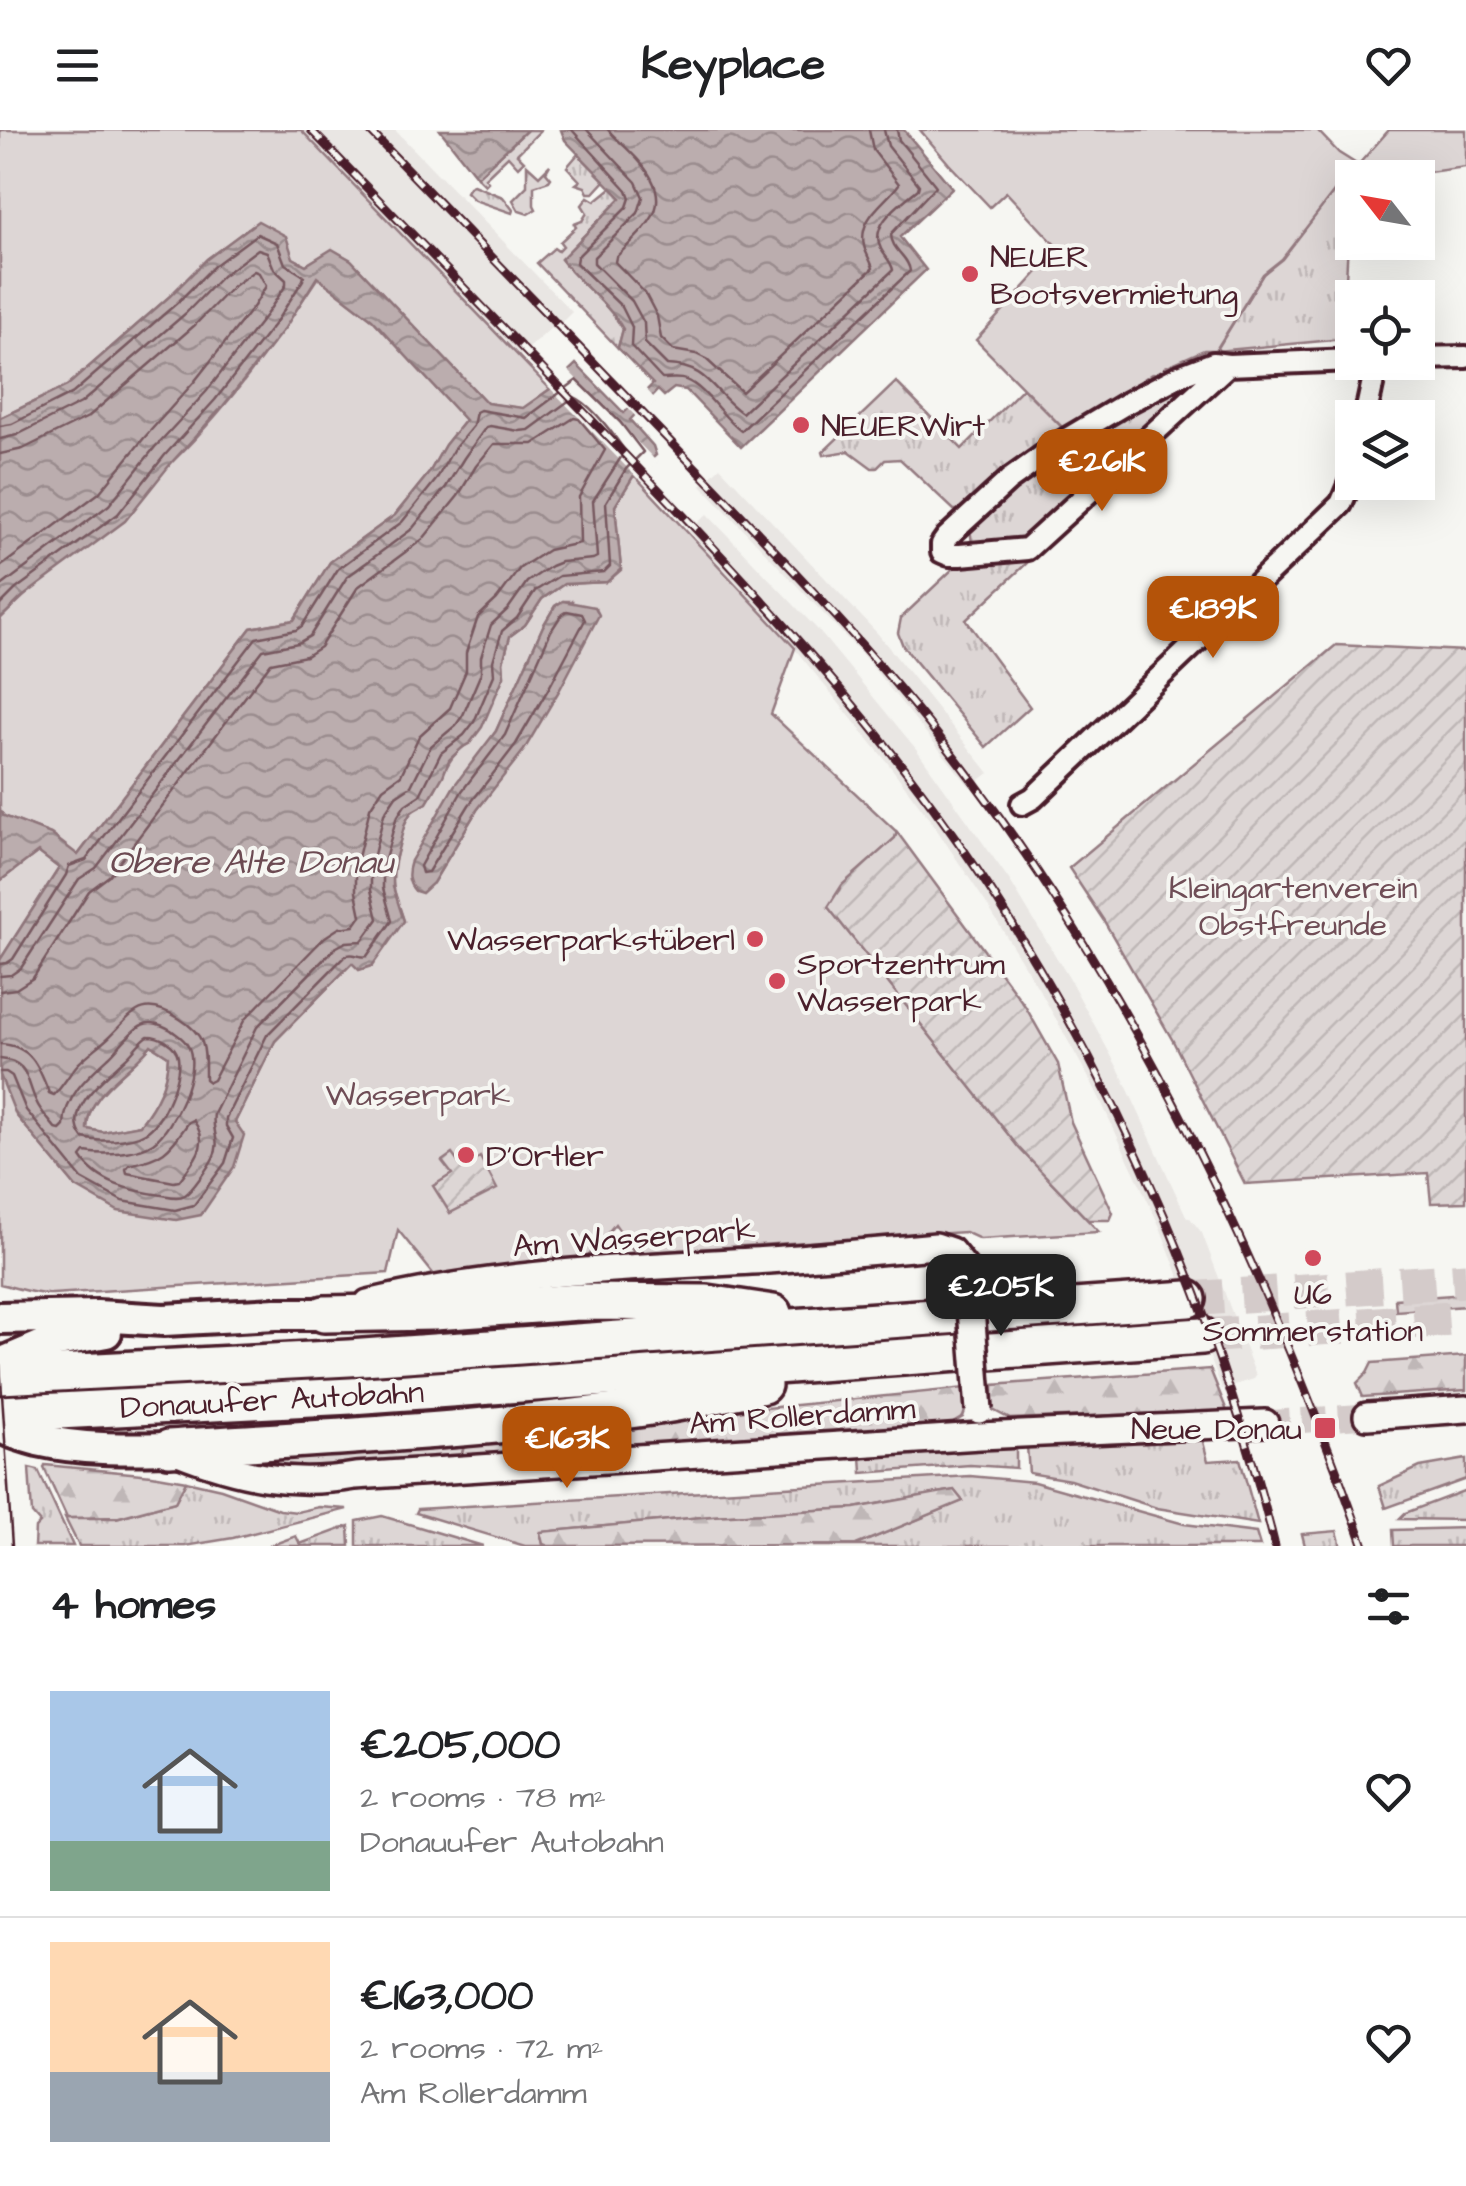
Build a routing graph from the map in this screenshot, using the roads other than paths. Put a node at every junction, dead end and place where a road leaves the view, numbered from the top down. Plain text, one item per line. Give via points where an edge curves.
1 (1466, 356) edge
2 (1435, 357) edge
3 (1335, 361) edge
4 (1228, 365) junction
5 (1343, 500) edge
6 (1022, 804) dead end
7 (1188, 1299) tunnel mouth
8 (324, 1314) junction
9 (0, 1318) edge
10 (164, 1320) junction
11 (843, 1323) junction
12 (1202, 1336) tunnel mouth
13 (891, 1358) junction
14 (0, 1364) edge
15 (0, 1376) edge
16 (1466, 1409) edge
17 (1367, 1416) tunnel mouth
18 (1265, 1423) tunnel mouth
19 (10, 1434) edge
20 (980, 1436) junction
21 (168, 1448) junction

1 - 2 street
3 - 4 street
4 - 4 street via 1213,363 1179,376 1065,440 971,514 947,537 942,552 1027,548
5 - 6 street
7 - 11 highway, Donauufer Autobahn
8 - 10 main road
8 - 11 highway via 708,1303
8 - 20 street, Am Wasserpark, bridge via 442,1286 936,1246 951,1251 968,1272
9 - 10 main road
10 - 14 main road via 52,1342
11 - 15 highway, Donauufer Autobahn
12 - 13 highway, Donauufer Autobahn
13 - 19 highway, Donauufer Autobahn via 313,1398
13 - 21 highway via 662,1406 468,1428
16 - 17 street
18 - 20 street, Am Rollerdamm
19 - 21 main road via 88,1449
20 - 21 street, Am Rollerdamm via 310,1482 272,1480

